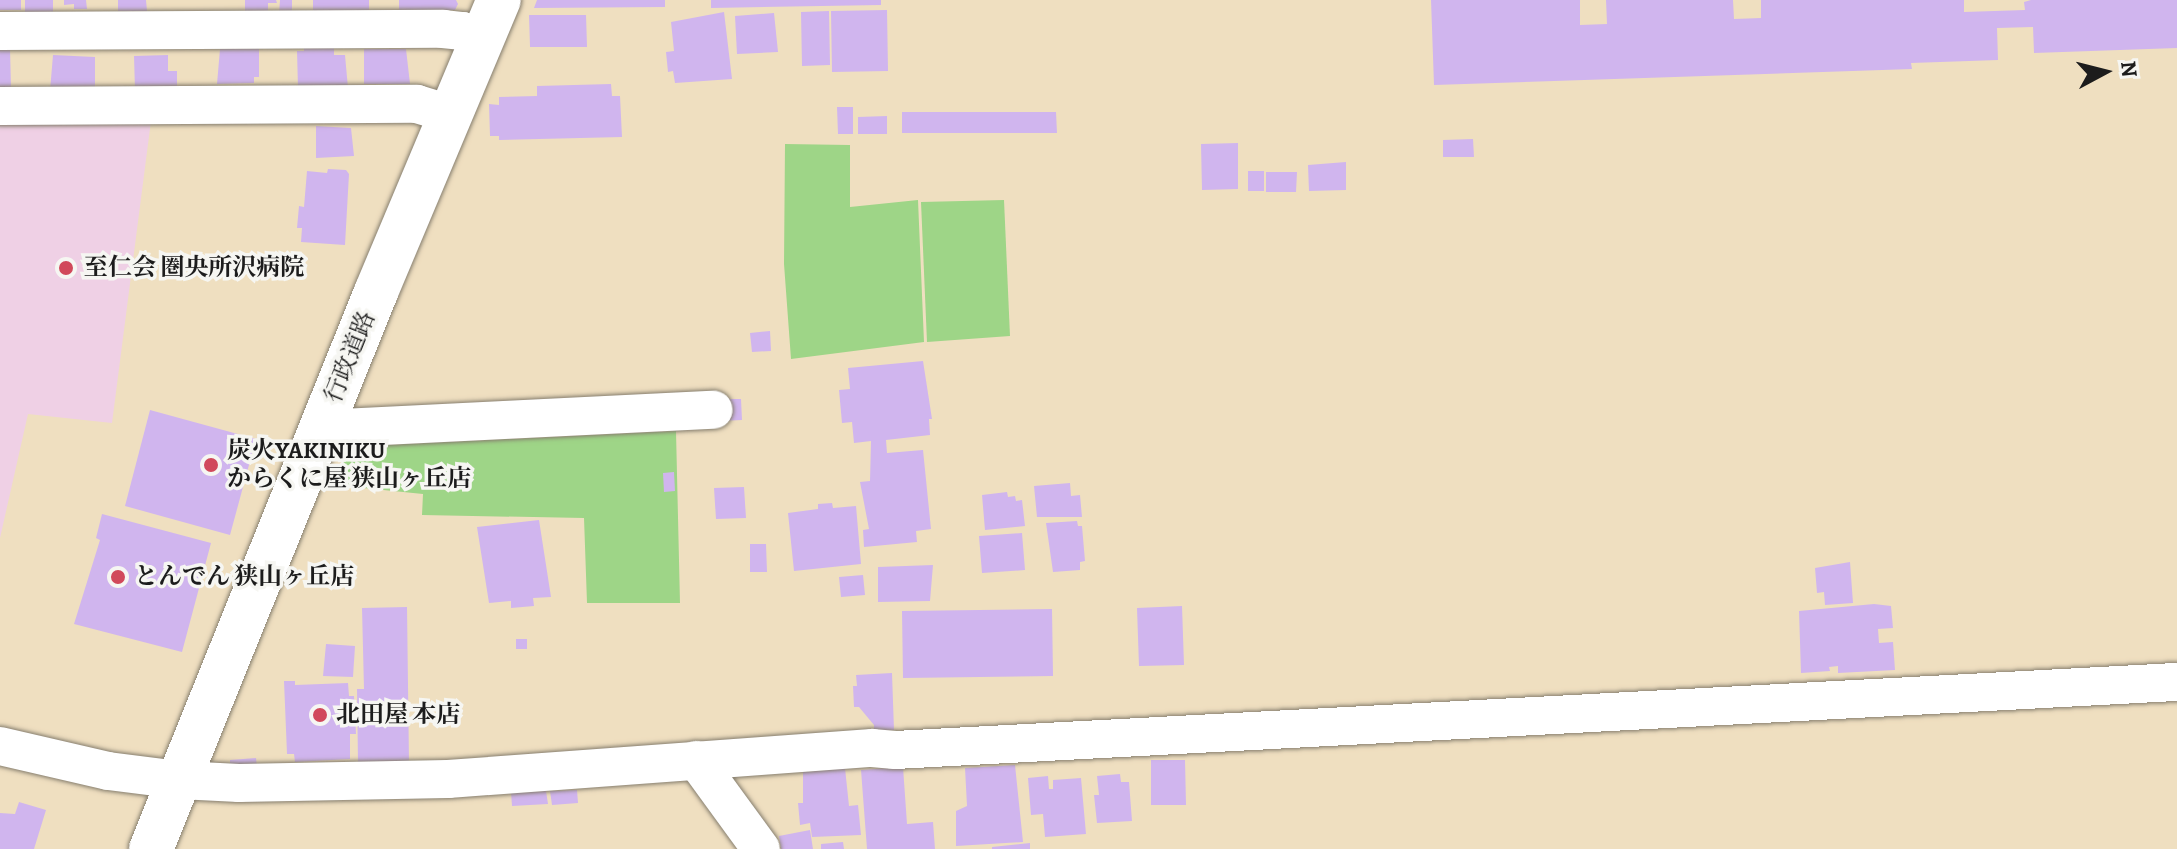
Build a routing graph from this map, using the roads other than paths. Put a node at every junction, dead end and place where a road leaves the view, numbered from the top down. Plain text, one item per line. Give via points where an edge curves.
1 (491, 19) edge
2 (0, 31) edge
3 (0, 106) edge
4 (450, 114) junction
5 (714, 410) dead end
6 (320, 429) junction
7 (2177, 682) edge
8 (0, 746) edge
9 (696, 760) junction
10 (179, 780) junction
11 (151, 849) edge
12 (761, 849) edge

1 - 2 street via 443,29
1 - 4 highway, 行政道路
3 - 4 street via 417,104
4 - 6 highway, 行政道路
5 - 6 street
6 - 10 highway, 行政道路
7 - 9 street
8 - 10 street via 108,771
9 - 10 street via 448,779
9 - 12 street
10 - 11 highway, 行政道路

